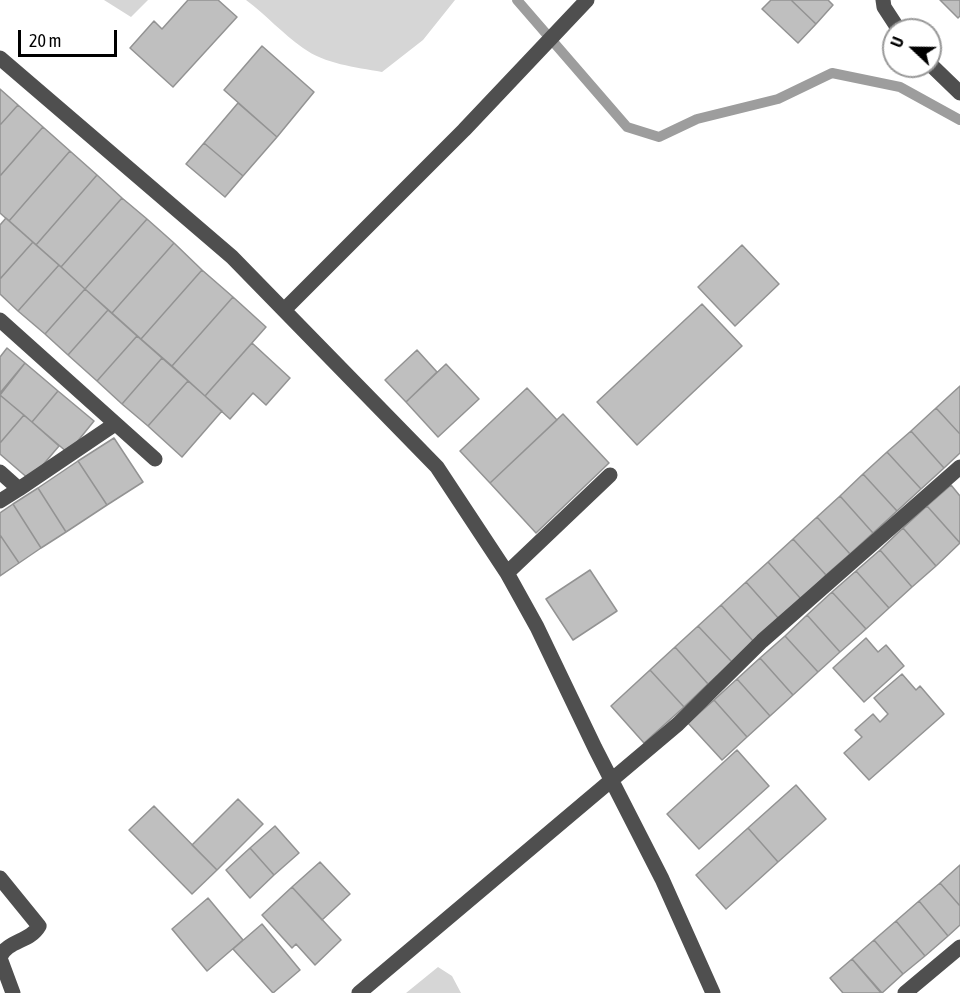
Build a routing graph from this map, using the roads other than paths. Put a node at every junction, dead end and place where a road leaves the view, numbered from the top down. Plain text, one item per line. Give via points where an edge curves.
1 (587, 0) edge
2 (883, 0) edge
3 (891, 18) edge
4 (0, 58) edge
5 (942, 76) edge
6 (960, 93) edge
7 (284, 310) junction
8 (0, 320) edge
9 (115, 424) junction
10 (155, 459) dead end
11 (960, 467) edge
12 (0, 472) edge
13 (610, 475) dead end
14 (19, 489) junction
15 (0, 501) edge
16 (507, 573) junction
17 (611, 779) junction
18 (0, 879) edge
19 (960, 947) edge
20 (0, 958) edge
21 (13, 993) edge
22 (359, 993) edge
23 (713, 993) edge
24 (905, 993) edge

1 - 7 street
2 - 3 street
4 - 7 street via 232,257
5 - 6 street
7 - 16 street via 437,467
8 - 9 street
9 - 10 street
9 - 14 street
11 - 17 street via 762,641 678,724
12 - 14 street
13 - 16 street
14 - 15 street
16 - 17 street
17 - 22 street
17 - 23 street via 662,879
18 - 20 street via 39,926 4,948
19 - 24 street
20 - 21 street

